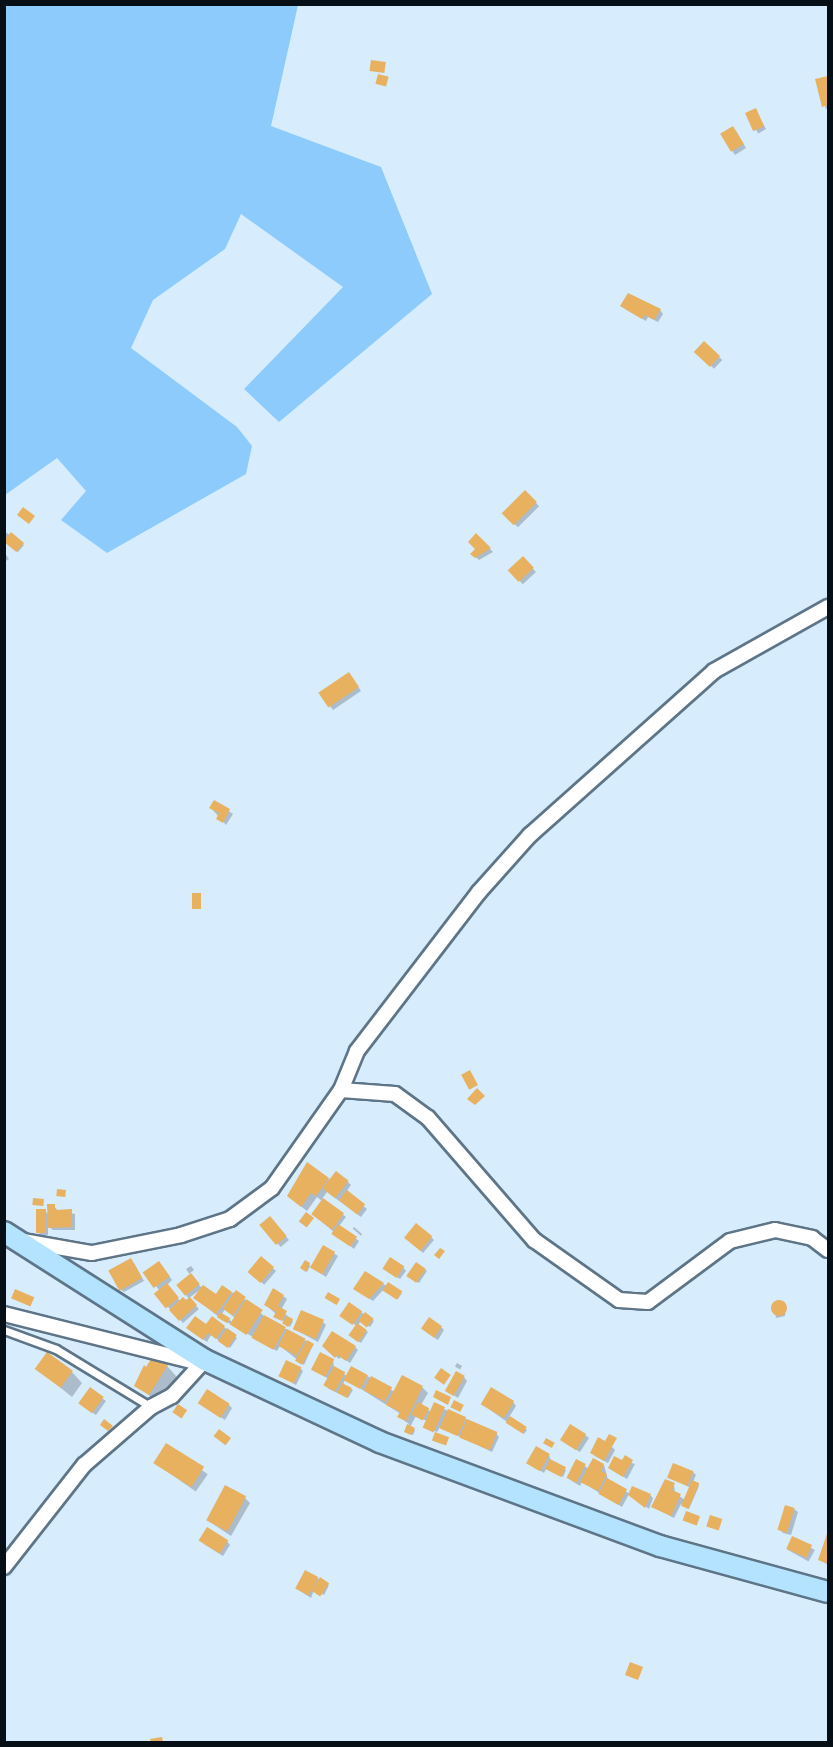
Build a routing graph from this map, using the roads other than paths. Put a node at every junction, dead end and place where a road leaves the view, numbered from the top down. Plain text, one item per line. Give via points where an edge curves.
1 (828, 607) edge
2 (341, 1090) junction
3 (10, 1236) edge
4 (828, 1250) edge
5 (4, 1314) edge
6 (4, 1330) edge
7 (205, 1360) junction
8 (151, 1407) junction
9 (4, 1567) edge
10 (828, 1592) edge

1 - 2 street via 779,638 714,671 530,835 479,892 357,1052
2 - 3 street via 272,1188 230,1219 181,1235 92,1253
2 - 4 street via 395,1094 428,1118 534,1239 619,1300 648,1302 730,1242 775,1230 812,1238
3 - 7 street
5 - 7 street via 191,1361
6 - 8 lane via 56,1349
7 - 8 street via 172,1396
7 - 10 street via 380,1442 660,1546
8 - 9 street via 84,1465

